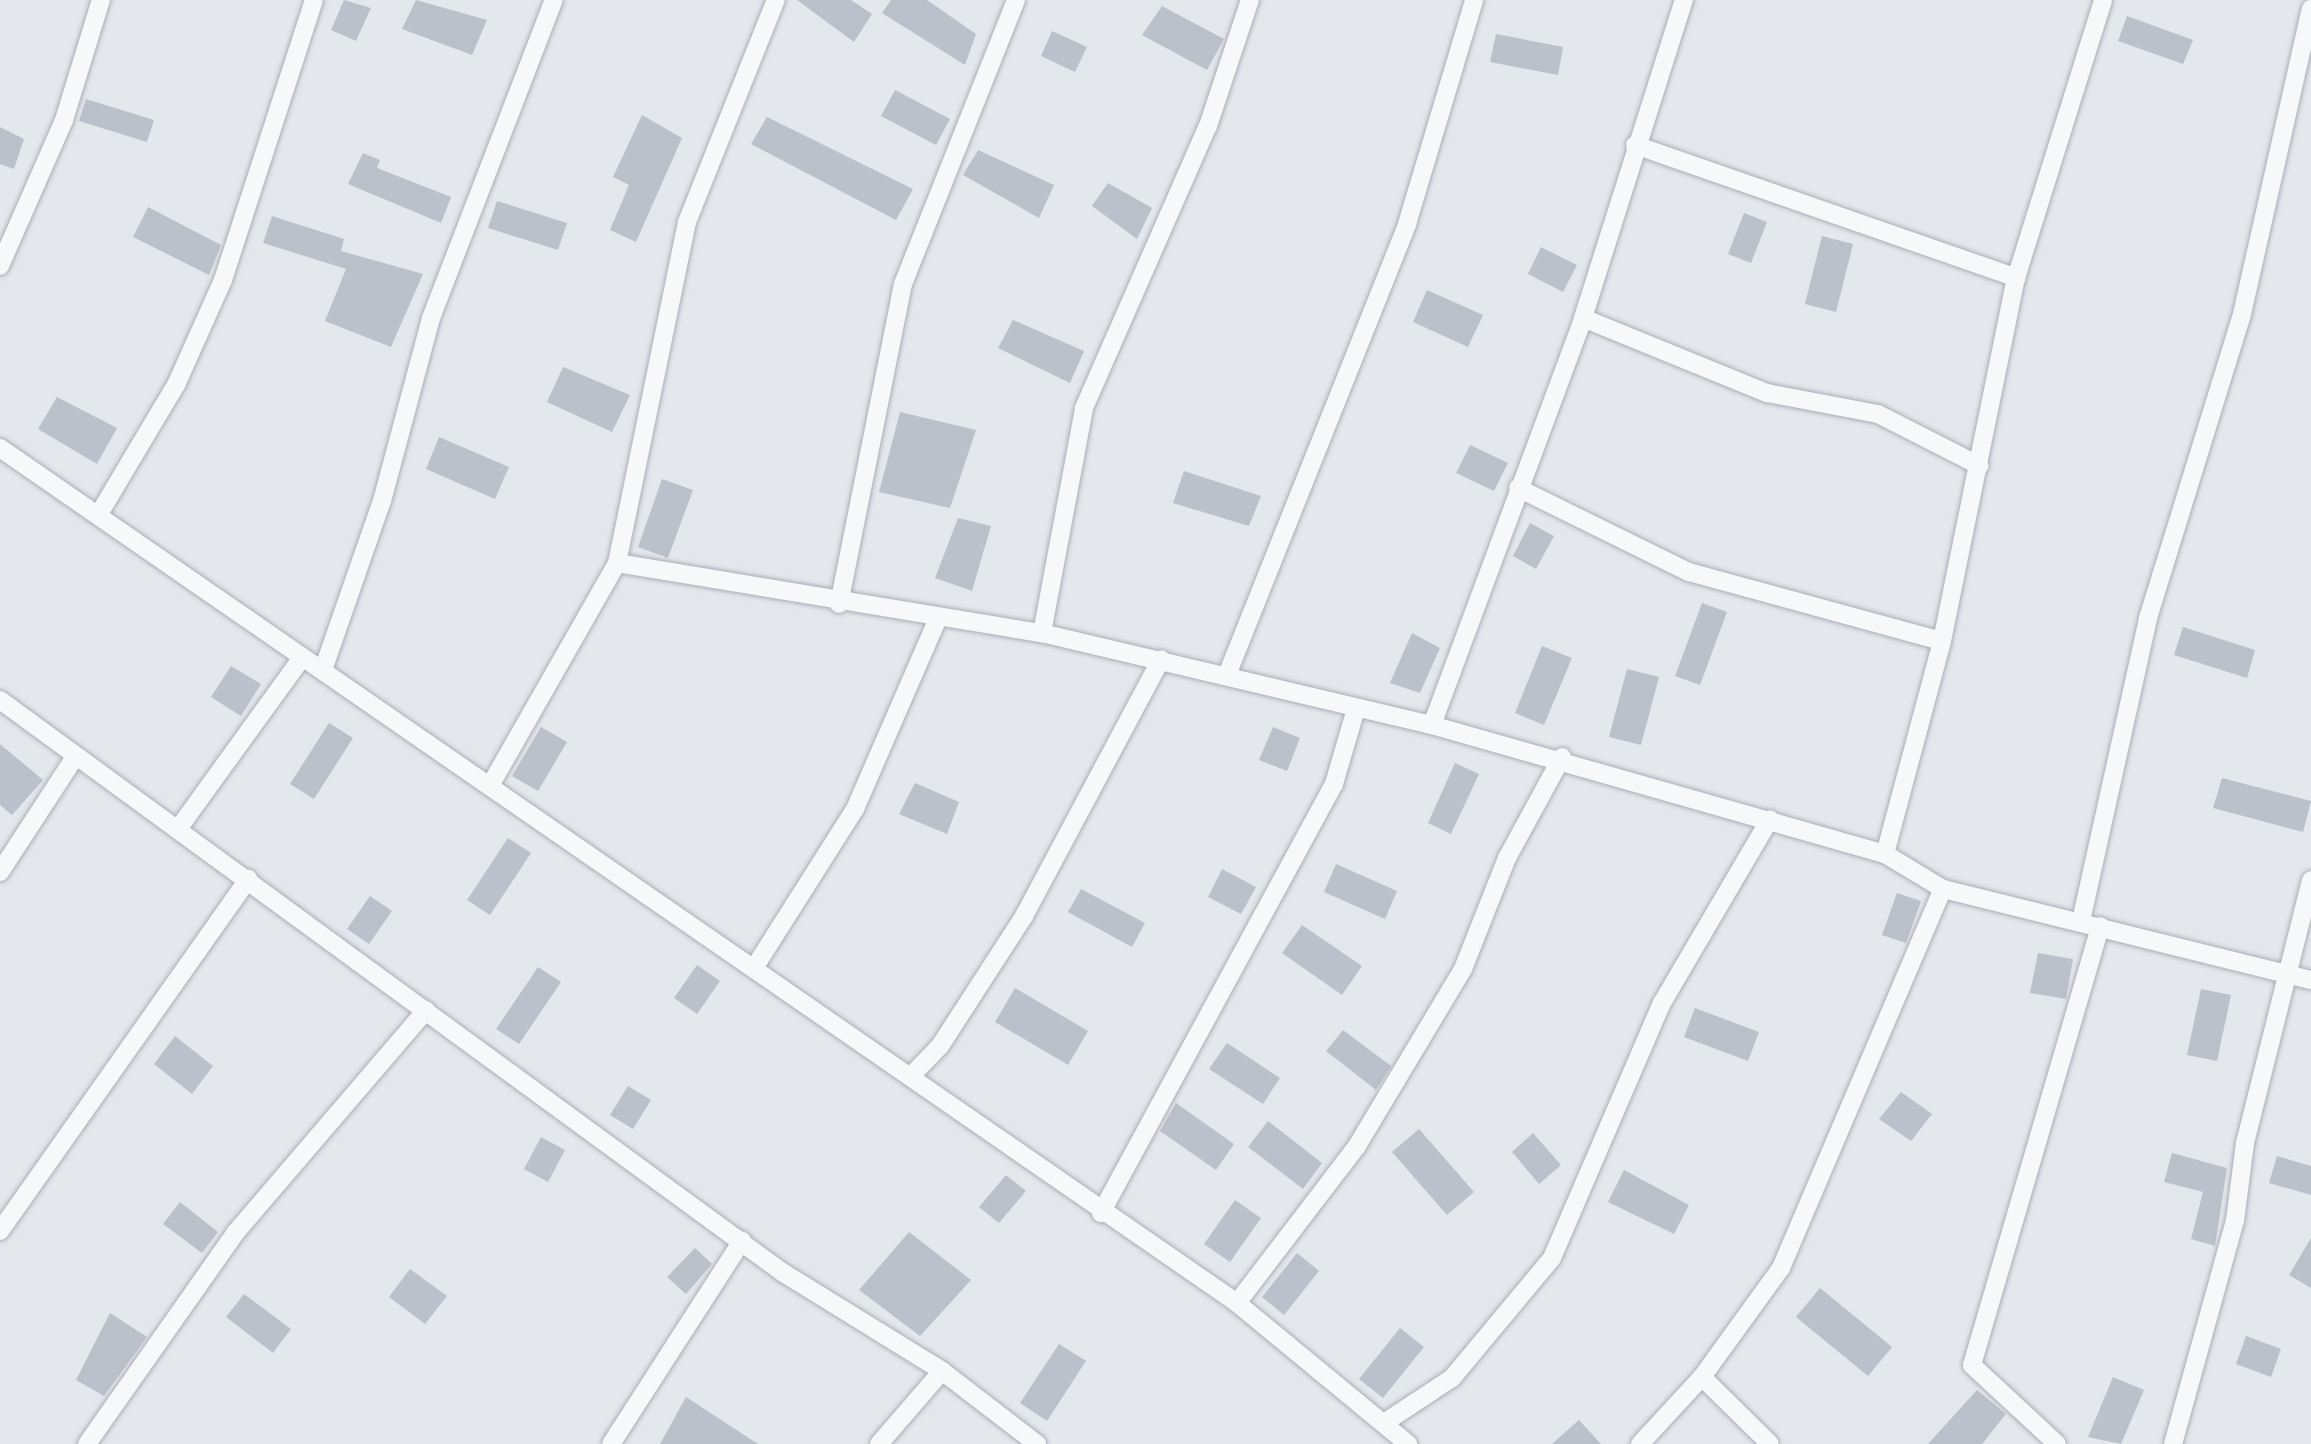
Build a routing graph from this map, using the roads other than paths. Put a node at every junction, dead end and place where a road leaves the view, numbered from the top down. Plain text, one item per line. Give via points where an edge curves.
1 (101, 0) edge
2 (314, 0) edge
3 (554, 0) edge
4 (776, 0) edge
5 (1016, 0) edge
6 (1250, 0) edge
7 (1474, 0) edge
8 (1684, 0) edge
9 (2104, 0) edge
10 (2311, 10) edge
11 (1635, 145) junction
12 (0, 266) edge
13 (2016, 278) junction
14 (1583, 318) junction
15 (0, 448) edge
16 (1980, 466) junction
17 (1518, 488) junction
18 (99, 514) junction
19 (617, 564) junction
20 (839, 604) junction
21 (938, 618) junction
22 (1042, 633) junction
23 (1942, 641) junction
24 (1161, 658) junction
25 (300, 659) junction
26 (323, 670) junction
27 (1226, 675) junction
28 (0, 700) edge
29 (1356, 712) junction
30 (1432, 724) junction
31 (75, 756) junction
32 (1562, 757) junction
33 (491, 784) junction
34 (1770, 819) junction
35 (178, 829) junction
36 (1885, 854) junction
37 (0, 872) edge
38 (248, 879) junction
39 (2311, 880) edge
40 (1943, 889) junction
41 (2090, 924) junction
42 (756, 965) junction
43 (2292, 973) junction
44 (2311, 980) edge
45 (426, 1010) junction
46 (911, 1076) junction
47 (1101, 1213) junction
48 (0, 1231) edge
49 (742, 1240) junction
50 (1237, 1304) junction
51 (942, 1371) junction
52 (1702, 1377) junction
53 (1384, 1423) junction
54 (88, 1444) edge
55 (610, 1444) edge
56 (878, 1444) edge
57 (1037, 1444) edge
58 (1408, 1444) edge
59 (1640, 1444) edge
60 (1770, 1444) edge
61 (2058, 1444) edge
62 (2173, 1444) edge

1 - 12 street via 64,120
2 - 18 street via 223,280 176,386
3 - 26 street via 431,318 382,501
4 - 19 street via 687,222
5 - 20 street via 903,284
6 - 22 street via 1208,126 1084,408
7 - 27 street via 1406,224
8 - 11 street
9 - 13 street
10 - 41 street via 2242,314 2148,618
11 - 13 street
11 - 14 street
13 - 16 street
14 - 16 street via 1711,374 1819,408 1878,414
14 - 17 street
15 - 18 street
16 - 23 street
17 - 23 street via 1689,572
17 - 30 street
18 - 25 street
19 - 20 street
19 - 33 street
20 - 21 street
21 - 22 street
21 - 42 street via 855,808
22 - 24 street
23 - 36 street
24 - 27 street
24 - 46 street via 1024,916 940,1046
25 - 26 street
25 - 35 street
26 - 33 street
27 - 29 street
28 - 31 street
29 - 30 street
29 - 47 street via 1334,784
30 - 32 street
31 - 35 street
31 - 37 street
32 - 34 street
32 - 50 street via 1507,858 1464,970 1357,1146
33 - 42 street
34 - 36 street
34 - 53 street via 1662,1002 1552,1258 1452,1378
35 - 38 street
36 - 40 street
38 - 45 street
38 - 48 street
39 - 43 street
40 - 41 street
40 - 52 street via 1782,1268
41 - 43 street
41 - 61 street via 1973,1355 1976,1375
42 - 46 street
43 - 44 street
43 - 62 street
45 - 49 street
45 - 54 street via 236,1232
46 - 47 street
47 - 50 street
49 - 51 street
49 - 55 street
50 - 53 street
51 - 56 street
51 - 57 street
52 - 59 street
52 - 60 street
53 - 58 street

